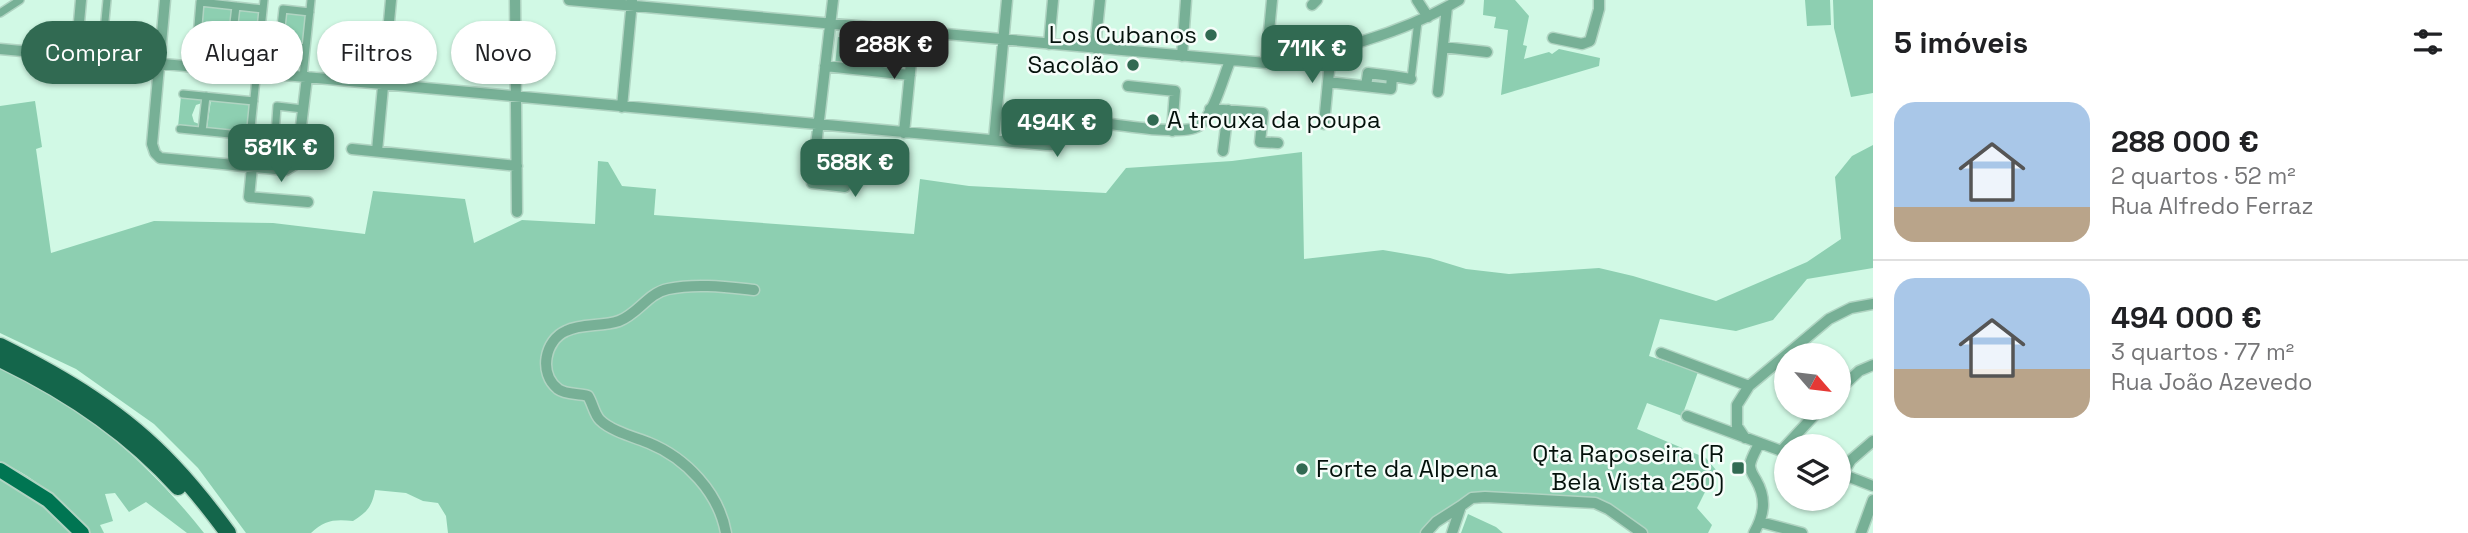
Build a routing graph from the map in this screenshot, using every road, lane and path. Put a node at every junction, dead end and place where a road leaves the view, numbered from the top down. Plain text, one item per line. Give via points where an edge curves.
1 (20, 0) edge
2 (81, 0) edge
3 (107, 0) edge
4 (161, 0) edge
5 (311, 0) edge
6 (391, 0) edge
7 (515, 0) edge
8 (569, 0) edge
9 (833, 0) edge
10 (1007, 0) edge
11 (1052, 0) edge
12 (1100, 0) edge
13 (1186, 0) edge
14 (1272, 0) edge
15 (1417, 0) edge
16 (1460, 0) edge
17 (1599, 0) edge
18 (632, 3) edge
19 (264, 4) edge
20 (236, 6) junction
21 (1447, 8) junction
22 (310, 12) junction
23 (0, 13) edge
24 (1429, 17) junction
25 (79, 21) edge
26 (105, 21) edge
27 (161, 21) edge
28 (198, 21) edge
29 (234, 21) edge
30 (389, 21) edge
31 (1418, 21) junction
32 (830, 24) junction
33 (914, 32) junction
34 (1553, 38) dead end
35 (1003, 40) junction
36 (1049, 44) junction
37 (1443, 47) junction
38 (306, 48) junction
39 (1095, 48) junction
40 (0, 49) edge
41 (1331, 50) junction
42 (21, 51) edge
43 (1487, 52) dead end
44 (1182, 56) junction
45 (1230, 61) junction
46 (1266, 63) junction
47 (825, 66) junction
48 (910, 75) junction
49 (305, 77) junction
50 (317, 78) edge
51 (1411, 79) joint
52 (1328, 82) junction
53 (157, 84) edge
54 (256, 84) edge
55 (384, 84) joint
56 (1128, 86) dead end
57 (1438, 92) dead end
58 (183, 94) dead end
59 (205, 96) junction
60 (516, 97) junction
61 (254, 102) junction
62 (622, 107) junction
63 (1210, 108) junction
64 (303, 109) junction
65 (1228, 110) junction
66 (1324, 124) dead end
67 (818, 125) junction
68 (180, 129) dead end
69 (202, 131) junction
70 (1172, 131) junction
71 (904, 133) junction
72 (250, 136) junction
73 (300, 137) junction
74 (994, 140) junction
75 (1278, 143) dead end
76 (352, 149) dead end
77 (377, 151) junction
78 (1223, 151) dead end
79 (814, 163) dead end
80 (517, 166) junction
81 (250, 167) junction
82 (308, 202) dead end
83 (517, 212) dead end
84 (754, 290) dead end
85 (1873, 304) edge
86 (0, 346) edge
87 (1661, 353) dead end
88 (0, 359) edge
89 (1873, 366) edge
90 (1852, 377) edge
91 (1749, 386) junction
92 (1687, 416) dead end
93 (1811, 420) edge
94 (1799, 434) edge
95 (1745, 438) junction
96 (1873, 441) edge
97 (1759, 444) junction
98 (1774, 449) edge
99 (1851, 460) edge
100 (0, 470) edge
101 (1851, 477) edge
102 (1873, 486) edge
103 (1873, 500) edge
104 (1461, 506) junction
105 (1760, 522) junction
106 (82, 533) edge
107 (215, 533) edge
108 (228, 533) edge
109 (726, 533) edge
110 (1426, 533) edge
111 (1452, 533) edge
112 (1642, 533) edge
113 (1754, 533) edge
114 (1802, 533) edge
115 (1861, 533) edge

1 - 23 street
2 - 25 street
3 - 26 street
4 - 27 street
5 - 22 street
6 - 30 street
7 - 60 street
8 - 18 street
9 - 32 street
10 - 35 street
11 - 36 street
12 - 39 street
13 - 44 street
14 - 46 street
15 - 24 street
16 - 21 street
17 - 34 street via 1590,41 1582,44
18 - 32 street
18 - 62 street
19 - 20 street
20 - 28 street via 200,2
20 - 29 street
21 - 24 street
21 - 37 street
22 - 38 street
22 - 38 street via 283,9 279,45
24 - 31 street
31 - 41 street
31 - 51 street
32 - 33 street
32 - 47 street
33 - 35 street
33 - 48 street
35 - 36 street
35 - 74 street
36 - 39 street
37 - 43 street
37 - 57 street
38 - 49 street
39 - 44 street
40 - 42 street
41 - 46 street
41 - 52 street
44 - 45 street
45 - 46 street
45 - 63 street
47 - 48 street
47 - 67 street
48 - 71 street
49 - 50 street
49 - 64 street
51 - 52 street via 1392,76 1391,89
52 - 66 street
53 - 81 street via 152,144 156,155
54 - 61 street
55 - 60 street
55 - 77 street
56 - 70 street via 1175,91
58 - 59 street
59 - 61 street
59 - 69 street
60 - 62 street
60 - 80 street
61 - 72 street
62 - 67 street
63 - 65 street
63 - 70 street via 1195,129
64 - 73 street
64 - 73 street via 277,106 275,135
65 - 75 street via 1263,113 1260,142
65 - 78 street
67 - 71 street
67 - 79 street
68 - 69 street
69 - 72 street
70 - 74 street via 1088,121 1052,145
71 - 74 street
72 - 81 street
73 - 81 street via 292,168
76 - 77 street
77 - 80 street
80 - 83 street
81 - 82 street via 249,197
84 - 109 street via 685,286 664,290 618,321 565,331 549,346 547,361 548,378 556,388 588,396 600,421 657,446 688,468 715,500
85 - 91 street via 1851,307 1829,319
86 - 108 highway via 66,381 125,422 177,469
87 - 91 street
88 - 107 highway via 62,391 117,429 167,475
89 - 90 street
91 - 95 street via 1737,405 1737,426
92 - 95 street
93 - 94 street
95 - 97 street
96 - 99 street
97 - 98 street
97 - 105 street via 1750,465 1763,494
100 - 106 main road via 48,500
101 - 102 street
103 - 115 street
104 - 110 street
104 - 111 street
104 - 112 street via 1472,498 1485,497 1595,503
105 - 113 street
105 - 114 street

